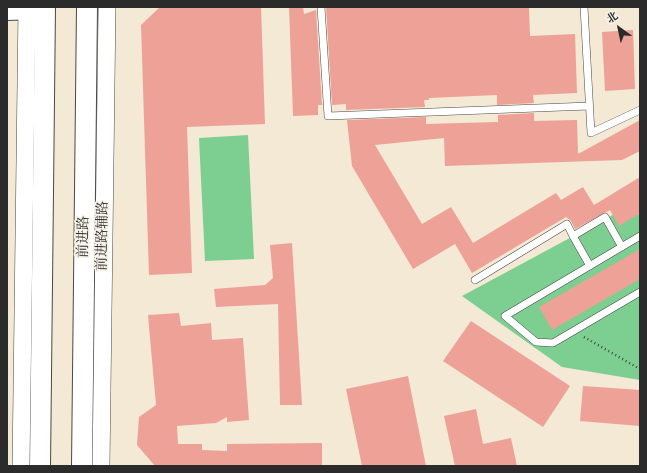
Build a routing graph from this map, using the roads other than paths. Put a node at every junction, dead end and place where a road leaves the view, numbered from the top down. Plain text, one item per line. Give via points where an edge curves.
1 (88, 7) edge
2 (107, 7) edge
3 (321, 7) edge
4 (584, 7) edge
5 (36, 10) edge
6 (7, 13) edge
7 (589, 106) junction
8 (640, 110) edge
9 (573, 236) junction
10 (640, 236) edge
11 (622, 247) junction
12 (590, 266) junction
13 (475, 280) dead end
14 (640, 292) edge
15 (21, 466) edge
16 (40, 466) edge
17 (82, 466) edge
18 (100, 466) edge

1 - 17 main road, 前进路
2 - 18 street, 前进路辅路
3 - 7 lane via 328,116
4 - 7 lane
5 - 6 street
5 - 15 street
5 - 16 main road
7 - 8 lane via 591,133
9 - 11 lane via 605,217
9 - 12 lane
9 - 13 lane via 567,224
10 - 11 lane
11 - 12 lane
12 - 14 lane via 505,316 536,342 552,343

